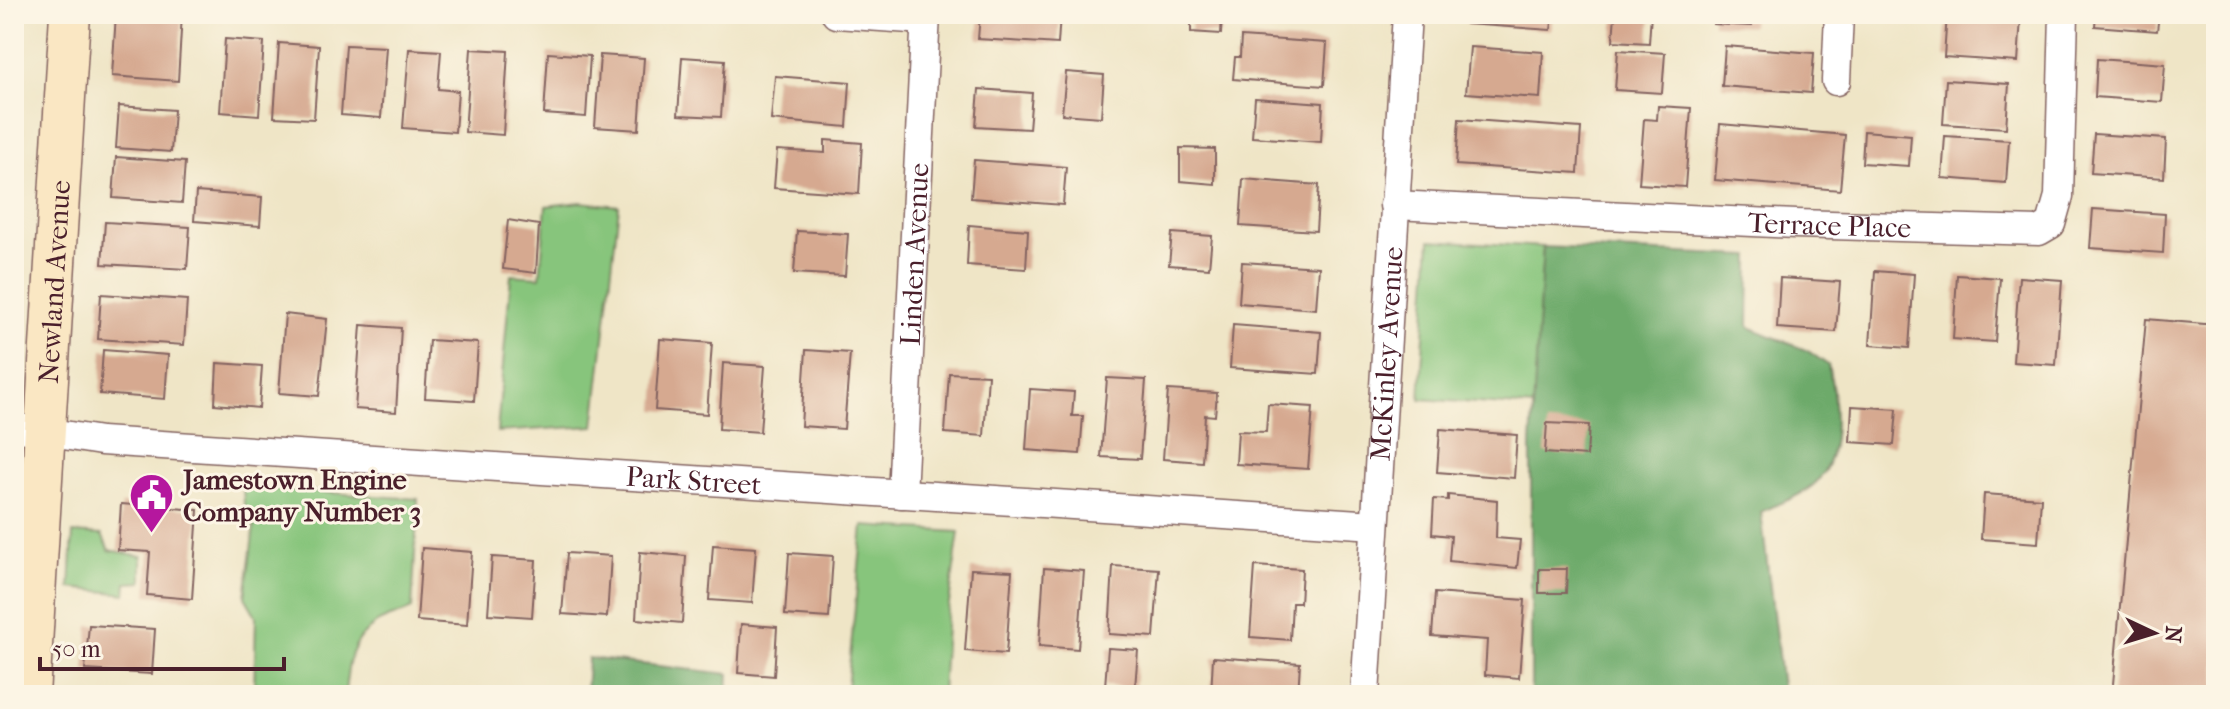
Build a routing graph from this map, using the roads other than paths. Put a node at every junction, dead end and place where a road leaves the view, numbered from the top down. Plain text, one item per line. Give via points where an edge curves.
1 (70, 14) edge
2 (836, 14) edge
3 (1407, 14) edge
4 (1839, 14) edge
5 (2064, 14) edge
6 (926, 17) edge
7 (1836, 81) dead end
8 (1394, 205) junction
9 (30, 429) edge
10 (902, 494) junction
11 (1375, 525) junction
12 (29, 695) edge
13 (1365, 695) edge

1 - 9 street, Newland Avenue
2 - 6 street
3 - 8 street, McKinley Avenue
4 - 7 street
5 - 8 street, Terrace Place via 2059,196 2051,224 2039,231
6 - 10 street, Linden Avenue
8 - 11 street, McKinley Avenue
9 - 10 street, Park Street via 101,441
9 - 12 street, Newland Avenue
10 - 11 street, Park Street
11 - 13 street, McKinley Avenue

